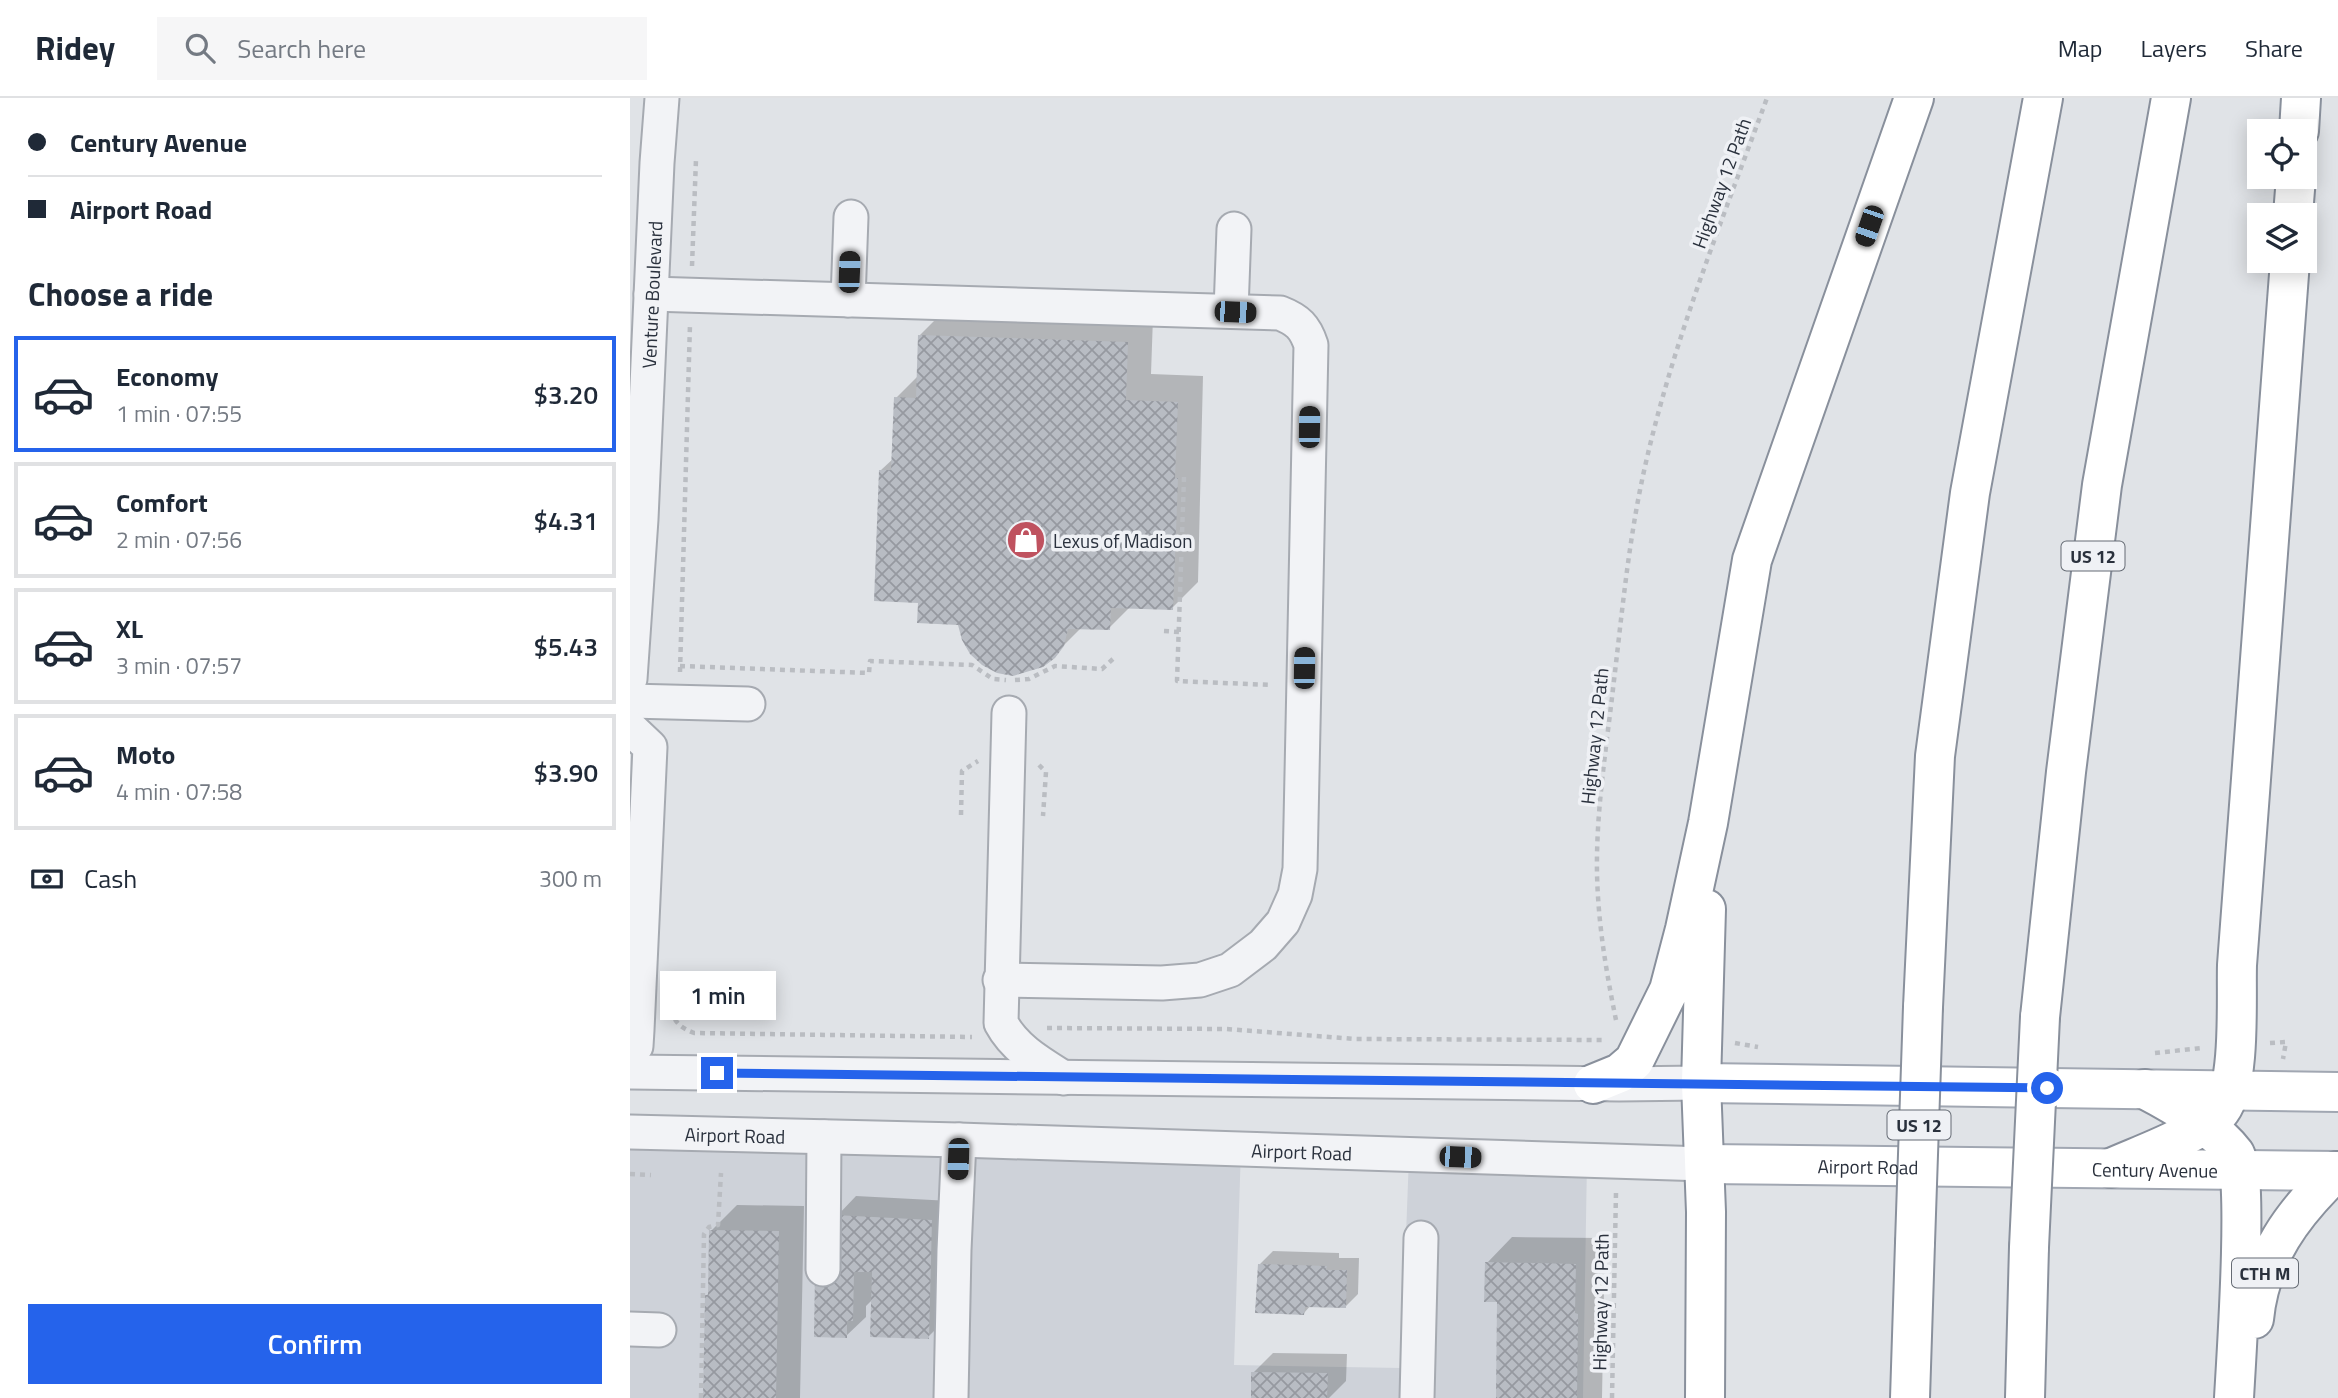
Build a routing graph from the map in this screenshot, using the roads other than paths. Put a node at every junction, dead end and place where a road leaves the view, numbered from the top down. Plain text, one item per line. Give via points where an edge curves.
1 (662, 98) edge
2 (1914, 98) edge
3 (2043, 98) edge
4 (2171, 98) edge
5 (2301, 98) edge
6 (2300, 119) edge
7 (648, 164) edge
8 (851, 217) dead end
9 (1234, 229) dead end
10 (2289, 273) edge
11 (652, 294) junction
12 (848, 300) junction
13 (1231, 311) junction
14 (630, 679) edge
15 (630, 701) edge
16 (748, 704) dead end
17 (1009, 713) dead end
18 (630, 728) edge
19 (1708, 823) junction
20 (1000, 980) junction
21 (630, 1052) edge
22 (2146, 1071) junction
23 (630, 1072) edge
24 (1064, 1078) junction
25 (1701, 1083) junction
26 (1593, 1084) junction
27 (2230, 1090) junction
28 (2338, 1092) edge
29 (2204, 1125) junction
30 (630, 1132) edge
31 (824, 1137) junction
32 (959, 1140) junction
33 (1705, 1164) junction
34 (1972, 1166) joint
35 (2111, 1168) junction
36 (2241, 1170) junction
37 (2337, 1171) edge
38 (1421, 1238) dead end
39 (823, 1269) dead end
40 (951, 1398) edge
41 (1418, 1398) edge
42 (1704, 1398) edge
43 (1910, 1398) edge
44 (2025, 1398) edge
45 (2234, 1398) edge
46 (2250, 1398) edge

1 - 7 street, Venture Boulevard
2 - 19 main road via 1752,560
3 - 43 main road, US 12, bridge via 1970,493 1935,756
4 - 44 main road, US 12, bridge via 2102,485 2066,772 2040,1017
5 - 6 main road
7 - 11 street, Venture Boulevard
8 - 12 street
9 - 13 street
10 - 27 main road
11 - 12 street
11 - 14 street, Venture Boulevard
12 - 13 street
13 - 20 street via 1280,313 1306,329 1311,345 1300,869 1295,895 1283,922 1264,945 1230,970 1200,980
15 - 16 street
17 - 20 street
18 - 21 street via 650,747 636,1046
19 - 25 main road
19 - 26 main road via 1669,990 1632,1041 1634,1060 1620,1073
20 - 24 street via 1001,1023 1006,1034 1026,1054
22 - 25 main road via 1974,1087
22 - 27 main road
22 - 29 main road
23 - 24 street
24 - 26 street
25 - 26 street
25 - 33 main road
27 - 28 main road
27 - 29 main road via 2221,1110
29 - 35 main road
29 - 36 main road via 2236,1156
30 - 31 street, Airport Road
31 - 32 street, Airport Road
31 - 39 street
32 - 33 street, Airport Road
32 - 40 street
33 - 34 main road, Airport Road
33 - 42 main road
34 - 35 main road, Century Avenue
35 - 36 main road, Century Avenue
36 - 37 main road, Century Avenue
36 - 45 main road
37 - 46 main road, CTH M via 2285,1229 2262,1279 2254,1311
38 - 41 street

